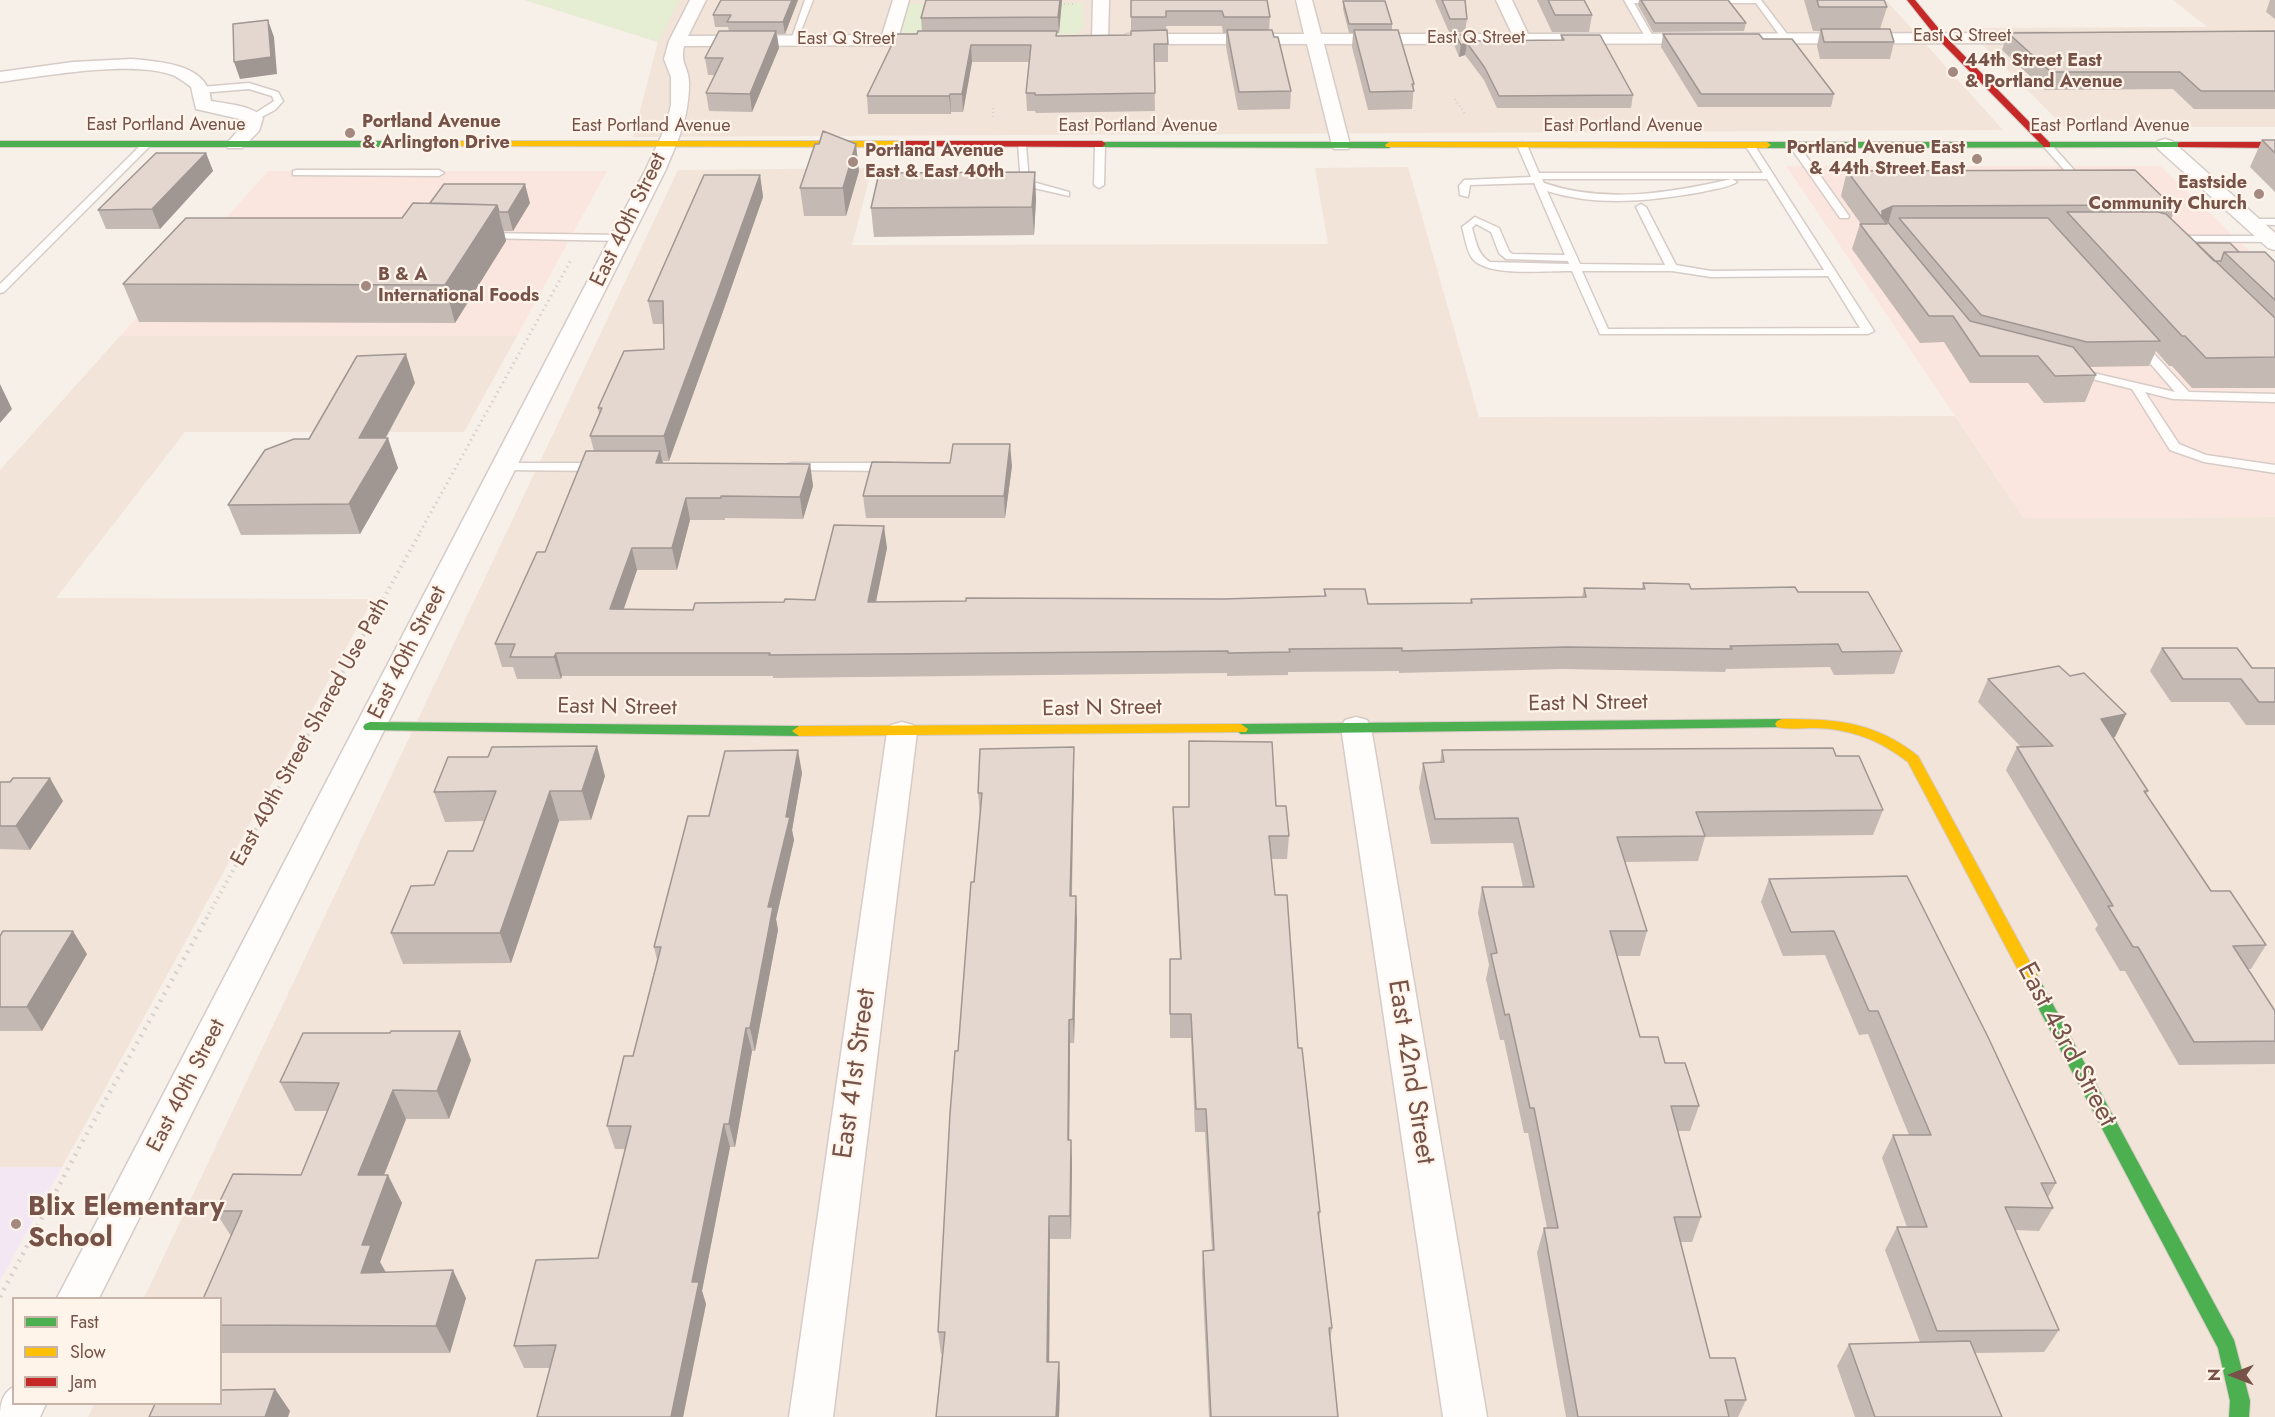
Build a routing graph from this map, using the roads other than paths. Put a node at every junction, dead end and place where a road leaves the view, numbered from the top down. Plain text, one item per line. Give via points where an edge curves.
1 (698, 0) edge
2 (809, 0) edge
3 (901, 0) edge
4 (1304, 0) edge
5 (1504, 0) edge
6 (1628, 0) edge
7 (1911, 0) edge
8 (1664, 1) edge
9 (1699, 1) edge
10 (1101, 2) edge
11 (1941, 37) junction
12 (1522, 38) junction
13 (1650, 38) junction
14 (1786, 38) junction
15 (2061, 38) edge
16 (889, 40) junction
17 (948, 40) edge
18 (1312, 40) junction
19 (677, 41) junction
20 (793, 41) junction
21 (0, 77) edge
22 (201, 90) junction
23 (254, 118) junction
24 (0, 144) edge
25 (147, 144) junction
26 (235, 144) junction
27 (666, 144) junction
28 (1021, 145) junction
29 (1100, 145) junction
30 (1341, 145) junction
31 (1522, 145) junction
32 (1750, 145) junction
33 (1794, 145) junction
34 (2047, 145) junction
35 (2165, 145) junction
36 (2275, 145) edge
37 (296, 173) dead end
38 (439, 173) dead end
39 (1755, 176) junction
40 (1768, 176) junction
41 (1538, 180) junction
42 (2079, 181) edge
43 (1099, 185) dead end
44 (1066, 194) dead end
45 (1465, 195) dead end
46 (1641, 207) dead end
47 (1844, 216) dead end
48 (2273, 235) edge
49 (476, 236) edge
50 (621, 238) junction
51 (2174, 254) edge
52 (1574, 263) junction
53 (1672, 268) junction
54 (1830, 273) junction
55 (0, 290) edge
56 (2129, 333) edge
57 (2061, 368) edge
58 (2137, 388) junction
59 (2185, 395) junction
60 (2275, 398) edge
61 (504, 467) junction
62 (617, 467) edge
63 (784, 467) edge
64 (903, 467) edge
65 (2275, 469) edge
66 (1835, 723) joint
67 (370, 727) junction
68 (1356, 727) junction
69 (902, 732) junction
70 (79, 1297) edge
71 (811, 1417) edge
72 (1465, 1417) edge
73 (2239, 1417) edge

1 - 19 street, East 40th Street
2 - 20 lane
3 - 16 street
4 - 18 street
5 - 12 street
6 - 8 lane
6 - 13 lane
7 - 11 main road
9 - 14 lane via 1758,1
10 - 18 street, East Q Street via 1094,39
11 - 14 street, East Q Street
11 - 15 street, East Q Street
11 - 34 main road
12 - 13 street, East Q Street
12 - 18 street, East Q Street
13 - 14 street, East Q Street
16 - 17 street, East Q Street
16 - 20 street, East Q Street
18 - 30 street
19 - 20 street, East Q Street
19 - 27 street, East 40th Street via 673,59 680,77 680,105
21 - 22 street via 78,67 135,65 178,72 196,82
22 - 23 street via 202,105
22 - 23 lane via 249,86 275,94 279,101
23 - 26 street via 252,127
24 - 25 main road, East Portland Avenue
25 - 26 main road, East Portland Avenue
25 - 55 lane
26 - 27 main road, East Portland Avenue
27 - 28 main road, East Portland Avenue
27 - 50 street, East 40th Street
28 - 29 main road, East Portland Avenue
28 - 44 lane via 1024,183
29 - 30 main road, East Portland Avenue
29 - 43 lane
30 - 31 main road, East Portland Avenue
31 - 32 main road, East Portland Avenue
31 - 41 lane
32 - 33 main road, East Portland Avenue
32 - 40 lane
33 - 34 main road, East Portland Avenue
33 - 47 lane
34 - 35 main road, East Portland Avenue
34 - 42 lane
35 - 36 main road, East Portland Avenue
35 - 48 street via 2250,222
37 - 38 lane
39 - 40 lane
39 - 41 lane
39 - 41 lane via 1660,197 1573,196
40 - 54 lane
41 - 45 lane via 1467,182
41 - 52 lane
46 - 53 lane
48 - 51 lane via 2159,239
49 - 50 lane
50 - 61 street, East 40th Street
52 - 52 lane via 1504,268 1482,263 1476,258 1467,227 1475,220 1495,230 1504,253 1510,257
52 - 53 lane
52 - 54 lane via 1604,332 1868,331
53 - 54 lane via 1711,274
56 - 59 lane
57 - 58 lane
58 - 59 lane
58 - 65 lane via 2174,447 2204,458
59 - 60 lane
61 - 62 lane
61 - 67 street, East 40th Street
63 - 64 lane
66 - 68 main road, East N Street
66 - 73 main road, East 43rd Street via 1879,734 1913,759 2227,1346 2240,1401
67 - 69 main road, East N Street
67 - 70 street, East 40th Street
68 - 69 main road, East N Street
68 - 72 street, East 42nd Street
69 - 71 street, East 41st Street

